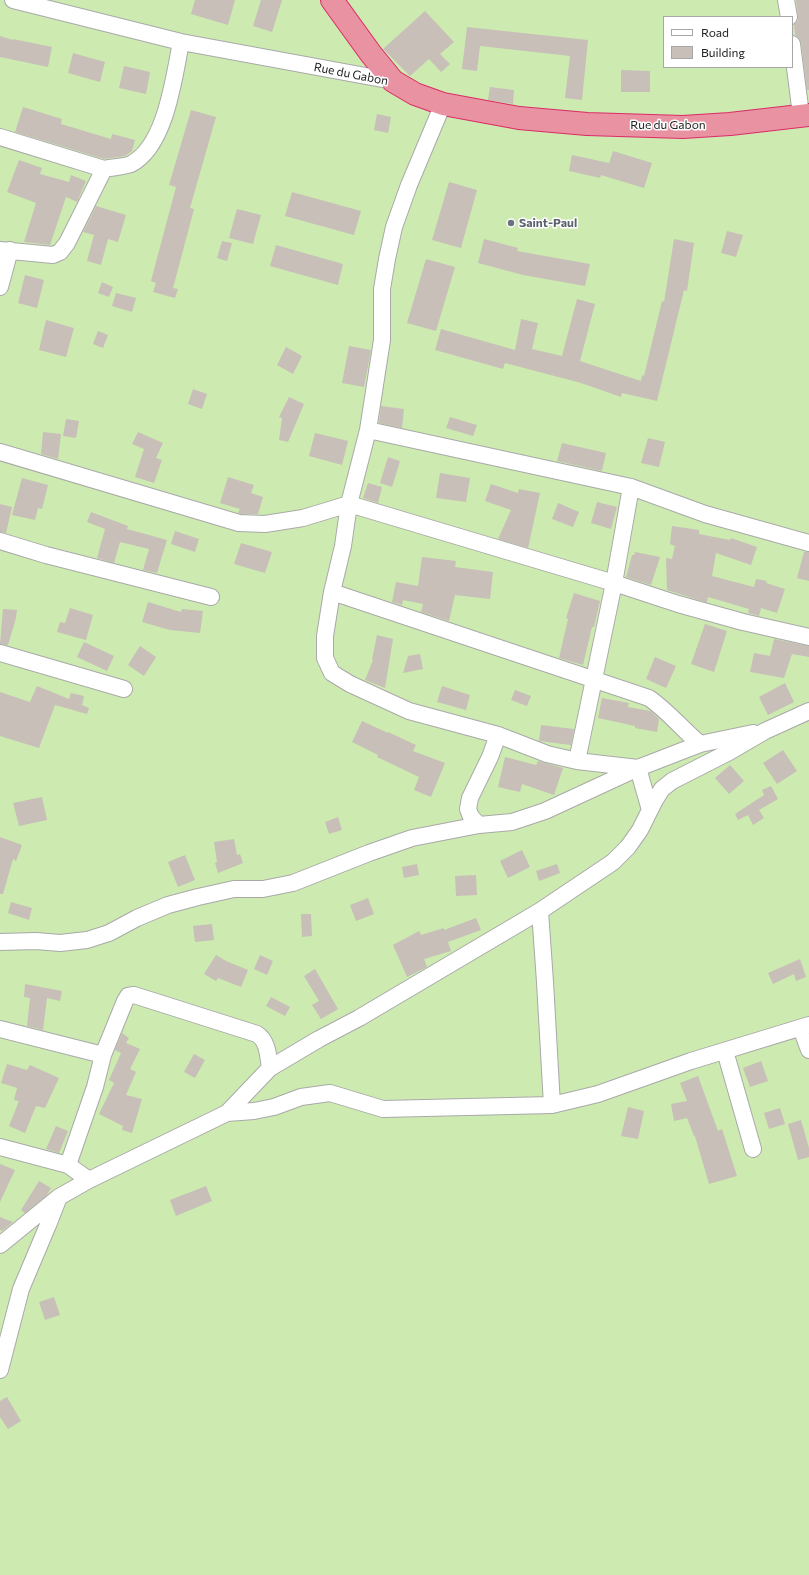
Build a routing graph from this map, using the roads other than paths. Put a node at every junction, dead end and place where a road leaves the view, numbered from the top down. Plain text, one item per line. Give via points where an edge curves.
1 (13, 0) edge
2 (332, 0) edge
3 (786, 0) edge
4 (789, 16) edge
5 (181, 42) junction
6 (793, 49) edge
7 (393, 81) junction
8 (442, 104) junction
9 (805, 115) edge
10 (0, 137) edge
11 (104, 169) junction
12 (5, 250) edge
13 (0, 287) edge
14 (368, 430) junction
15 (0, 452) edge
16 (631, 487) junction
17 (349, 504) junction
18 (0, 541) edge
19 (809, 543) edge
20 (614, 583) junction
21 (332, 592) junction
22 (211, 596) dead end
23 (809, 638) edge
24 (0, 653) edge
25 (593, 679) junction
26 (124, 689) dead end
27 (809, 711) edge
28 (764, 731) junction
29 (498, 735) junction
30 (700, 744) junction
31 (577, 760) junction
32 (638, 768) junction
33 (650, 810) junction
34 (479, 825) junction
35 (540, 911) junction
36 (0, 942) edge
37 (805, 1027) edge
38 (0, 1029) edge
39 (809, 1050) edge
40 (725, 1051) junction
41 (103, 1055) junction
42 (270, 1068) junction
43 (552, 1105) junction
44 (227, 1113) junction
45 (0, 1147) edge
46 (753, 1149) dead end
47 (68, 1165) junction
48 (90, 1180) junction
49 (59, 1197) junction
50 (0, 1246) edge
51 (0, 1370) edge

1 - 5 street, Rue du Gabon
2 - 7 highway
3 - 4 street
5 - 7 street, Rue du Gabon
5 - 11 street via 160,131 148,150 131,164
6 - 9 street
7 - 8 highway, Rue du Gabon via 415,94
8 - 9 highway, Rue du Gabon via 519,118 587,124 683,127
8 - 14 street via 394,227 382,289 382,340
10 - 11 street
11 - 12 street via 60,252 53,255
12 - 13 street
14 - 16 street
14 - 17 street
15 - 17 street via 239,523 265,524 303,518
16 - 19 street via 705,514
16 - 20 street
17 - 20 street
17 - 21 street via 343,546
18 - 22 street
20 - 23 street via 678,604
20 - 25 street
21 - 25 street
21 - 29 street via 325,636 325,658 332,673 350,684 410,711
24 - 26 street
25 - 30 street via 649,698
25 - 31 street
27 - 28 street
28 - 30 street
28 - 33 street via 672,781 662,790
29 - 31 street via 547,754
29 - 34 street via 470,798 468,809 471,817
30 - 32 street
31 - 32 street
32 - 33 street
32 - 34 street via 545,811 512,822
33 - 35 street via 628,847 613,862
34 - 36 street via 412,838 293,883 263,889 234,889 168,905 87,940 60,943
35 - 42 street
35 - 43 street
37 - 39 street
37 - 40 street
38 - 41 street
40 - 43 street via 598,1094
40 - 46 street
41 - 42 street via 125,1001 128,996 134,995 256,1034 265,1043
41 - 47 street
42 - 44 street
43 - 44 street via 383,1109 330,1093 301,1096 274,1107 254,1111
44 - 48 street
45 - 47 street
47 - 48 street
48 - 49 street
49 - 50 street
49 - 51 street via 21,1289

